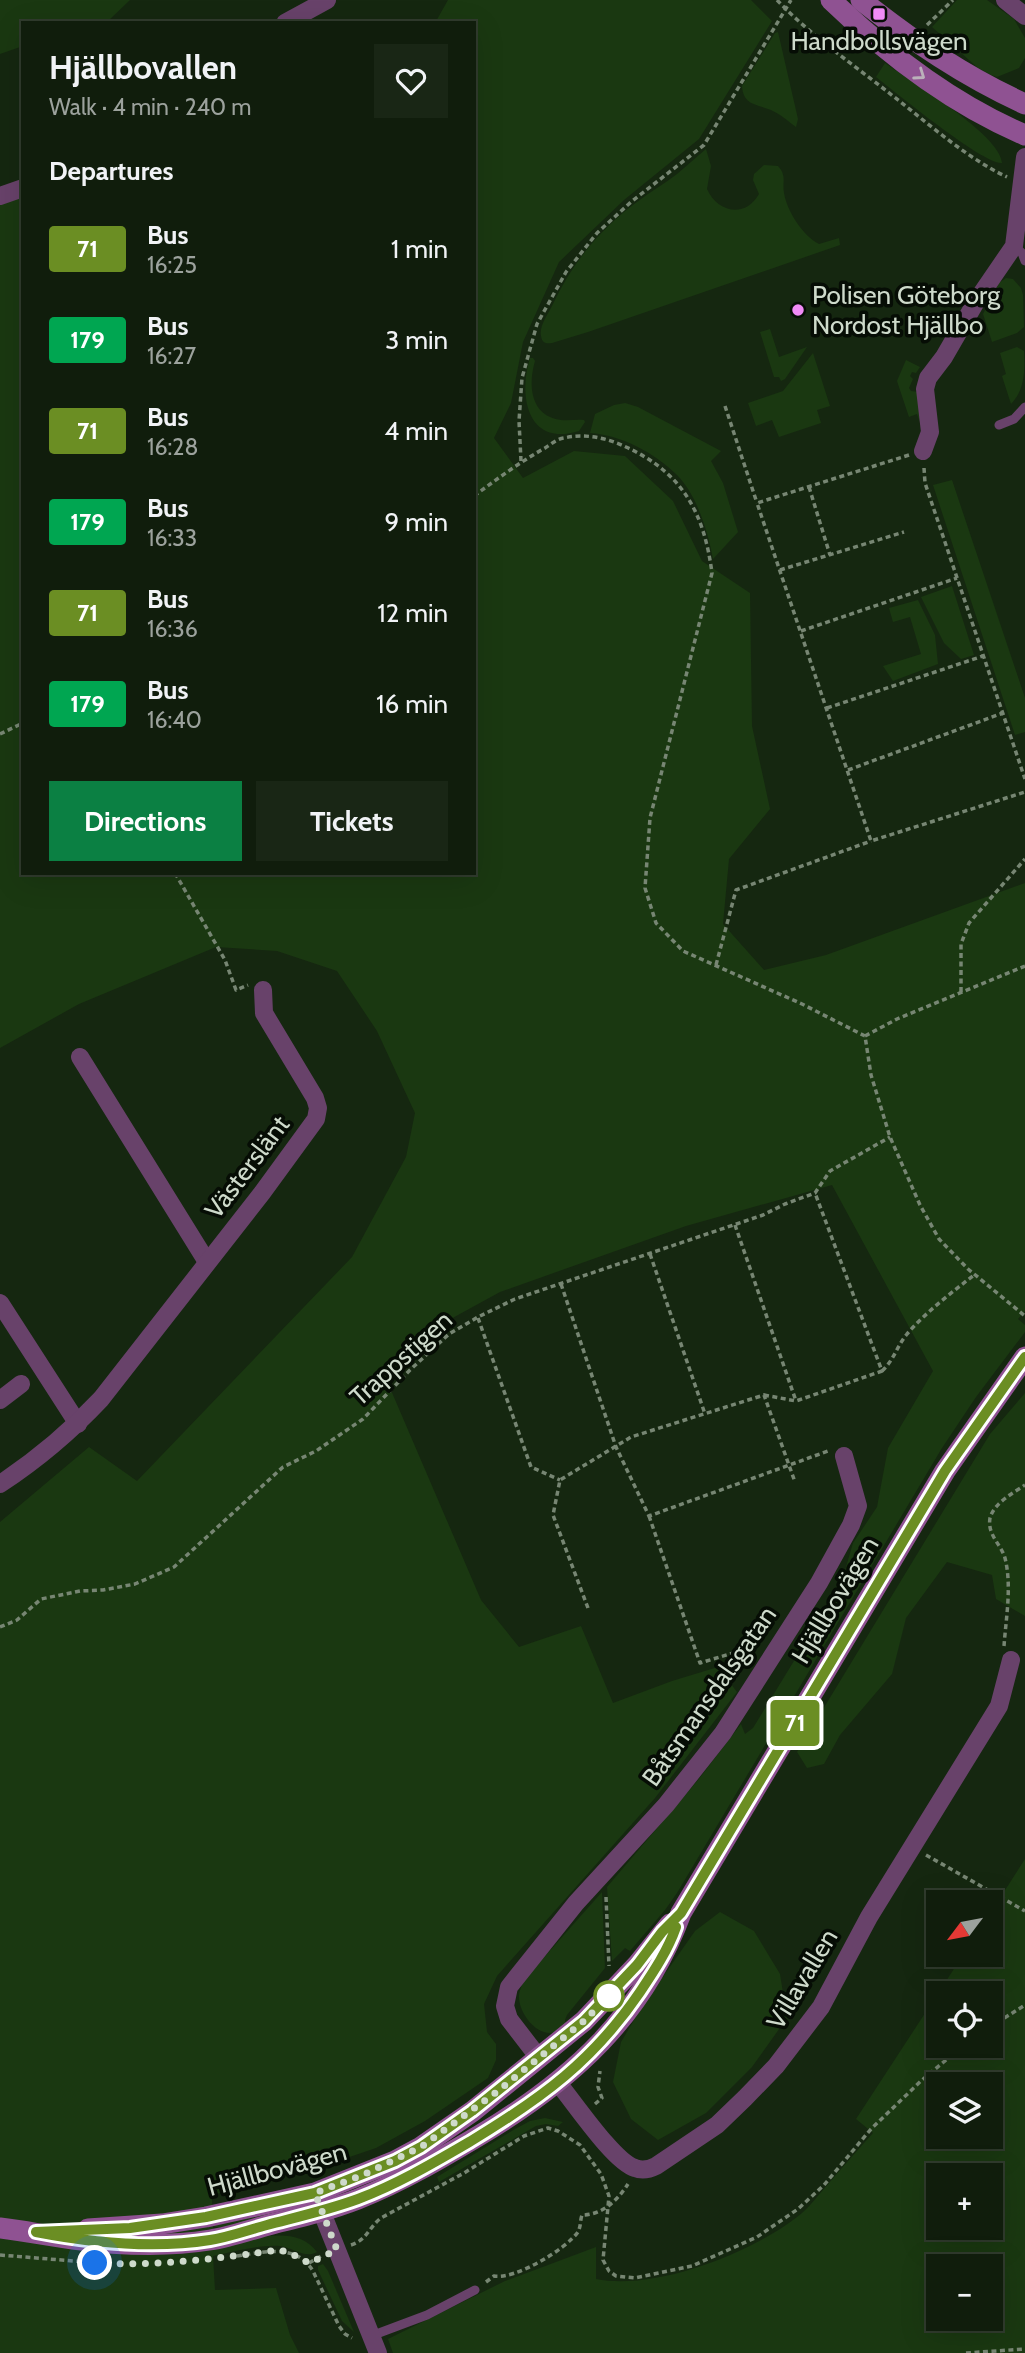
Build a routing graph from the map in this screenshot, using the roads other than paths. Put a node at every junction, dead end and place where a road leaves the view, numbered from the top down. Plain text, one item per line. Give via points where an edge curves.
1 (327, 0) edge
2 (831, 0) edge
3 (861, 0) edge
4 (1005, 0) edge
5 (1025, 16) edge
6 (289, 21) edge
7 (1025, 104) edge
8 (1025, 135) edge
9 (1025, 157) edge
10 (21, 189) edge
11 (0, 196) edge
12 (1014, 246) junction
13 (1025, 261) edge
14 (1025, 407) edge
15 (999, 425) dead end
16 (923, 451) road end
17 (263, 989) dead end
18 (80, 1057) dead end
19 (207, 1262) junction
20 (0, 1303) edge
21 (1025, 1357) edge
22 (20, 1384) dead end
23 (0, 1400) edge
24 (78, 1424) junction
25 (844, 1456) road end
26 (0, 1484) edge
27 (1011, 1660) road end
28 (681, 1913) junction
29 (539, 2058) junction
30 (558, 2083) junction
31 (318, 2202) junction
32 (0, 2228) edge
33 (475, 2290) road end
34 (375, 2345) edge

1 - 6 street
2 -> 8 street via 917,74 974,111
3 - 7 street via 965,75
4 - 5 street
9 - 12 street
10 - 11 street
12 - 13 lane
12 - 16 street via 928,378 930,432
14 - 15 lane via 1014,419
17 - 19 street, Västerslänt via 264,1013 315,1098 316,1119
18 - 19 street, Västerslänt
19 - 24 street, Västerslänt
20 - 24 street
21 - 28 street, Hjällbovägen via 945,1471
22 - 23 street
24 - 26 street, Västerslänt
25 - 29 street, Båtsmansdalsgatan via 858,1506 819,1583 723,1733 509,1987 505,2006 509,2019
27 - 30 street, Villavallen via 999,1706 869,1917 821,2007 776,2066 716,2125 656,2166 636,2169 608,2145
28 - 29 street, Hjällbovägen via 609,1996
28 - 30 street, Hjällbovägen via 671,1941 627,2010 606,2038
29 - 30 street
29 - 31 street, Hjällbovägen via 421,2147
30 - 31 street, Hjällbovägen via 430,2165 379,2190
31 - 32 street, Hjällbovägen via 162,2224 36,2232
31 - 34 street
33 - 34 lane

